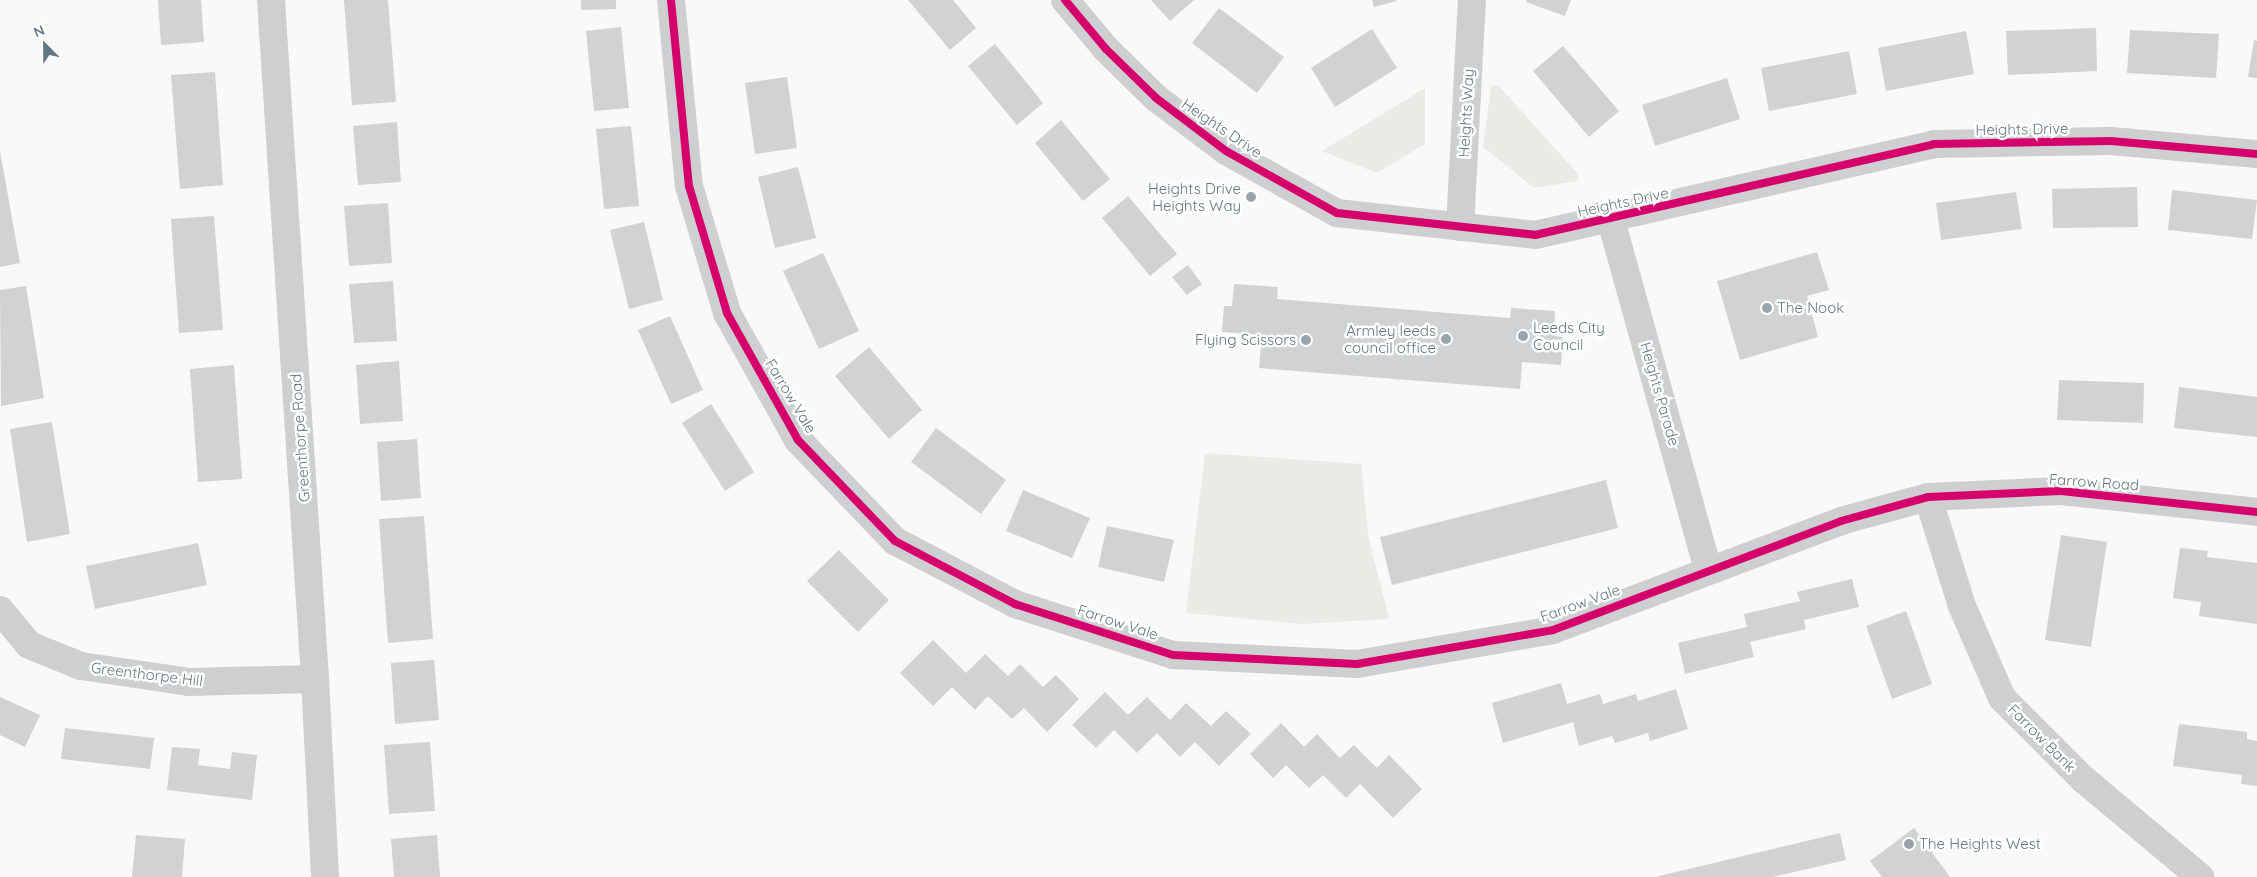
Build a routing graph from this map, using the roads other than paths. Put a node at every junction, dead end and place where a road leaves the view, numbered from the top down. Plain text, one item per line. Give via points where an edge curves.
1 (271, 0) edge
2 (671, 0) edge
3 (1065, 0) edge
4 (1472, 0) edge
5 (2257, 154) edge
6 (1611, 220) junction
7 (1460, 226) junction
8 (1928, 497) junction
9 (2257, 512) edge
10 (1708, 569) junction
11 (0, 610) edge
12 (316, 679) junction
13 (325, 877) edge
14 (2200, 877) edge

1 - 12 street, Greenthorpe Road
2 - 10 street, Farrow Vale via 689,186 727,313 798,440 895,541 1016,604 1173,655 1358,664 1553,630
3 - 7 street, Heights Drive via 1106,49 1156,98 1226,151 1337,213
4 - 7 street, Heights Way
5 - 6 street, Heights Drive via 2111,141 1934,144
6 - 7 street, Heights Drive via 1535,235
6 - 10 street, Heights Parade
8 - 9 street, Farrow Road via 2061,492
8 - 10 street, Farrow Vale via 1841,521
8 - 14 street, Farrow Bank via 1962,606 2002,698 2083,779
11 - 12 street, Greenthorpe Hill via 29,645 81,666 189,682
12 - 13 street, Greenthorpe Road

